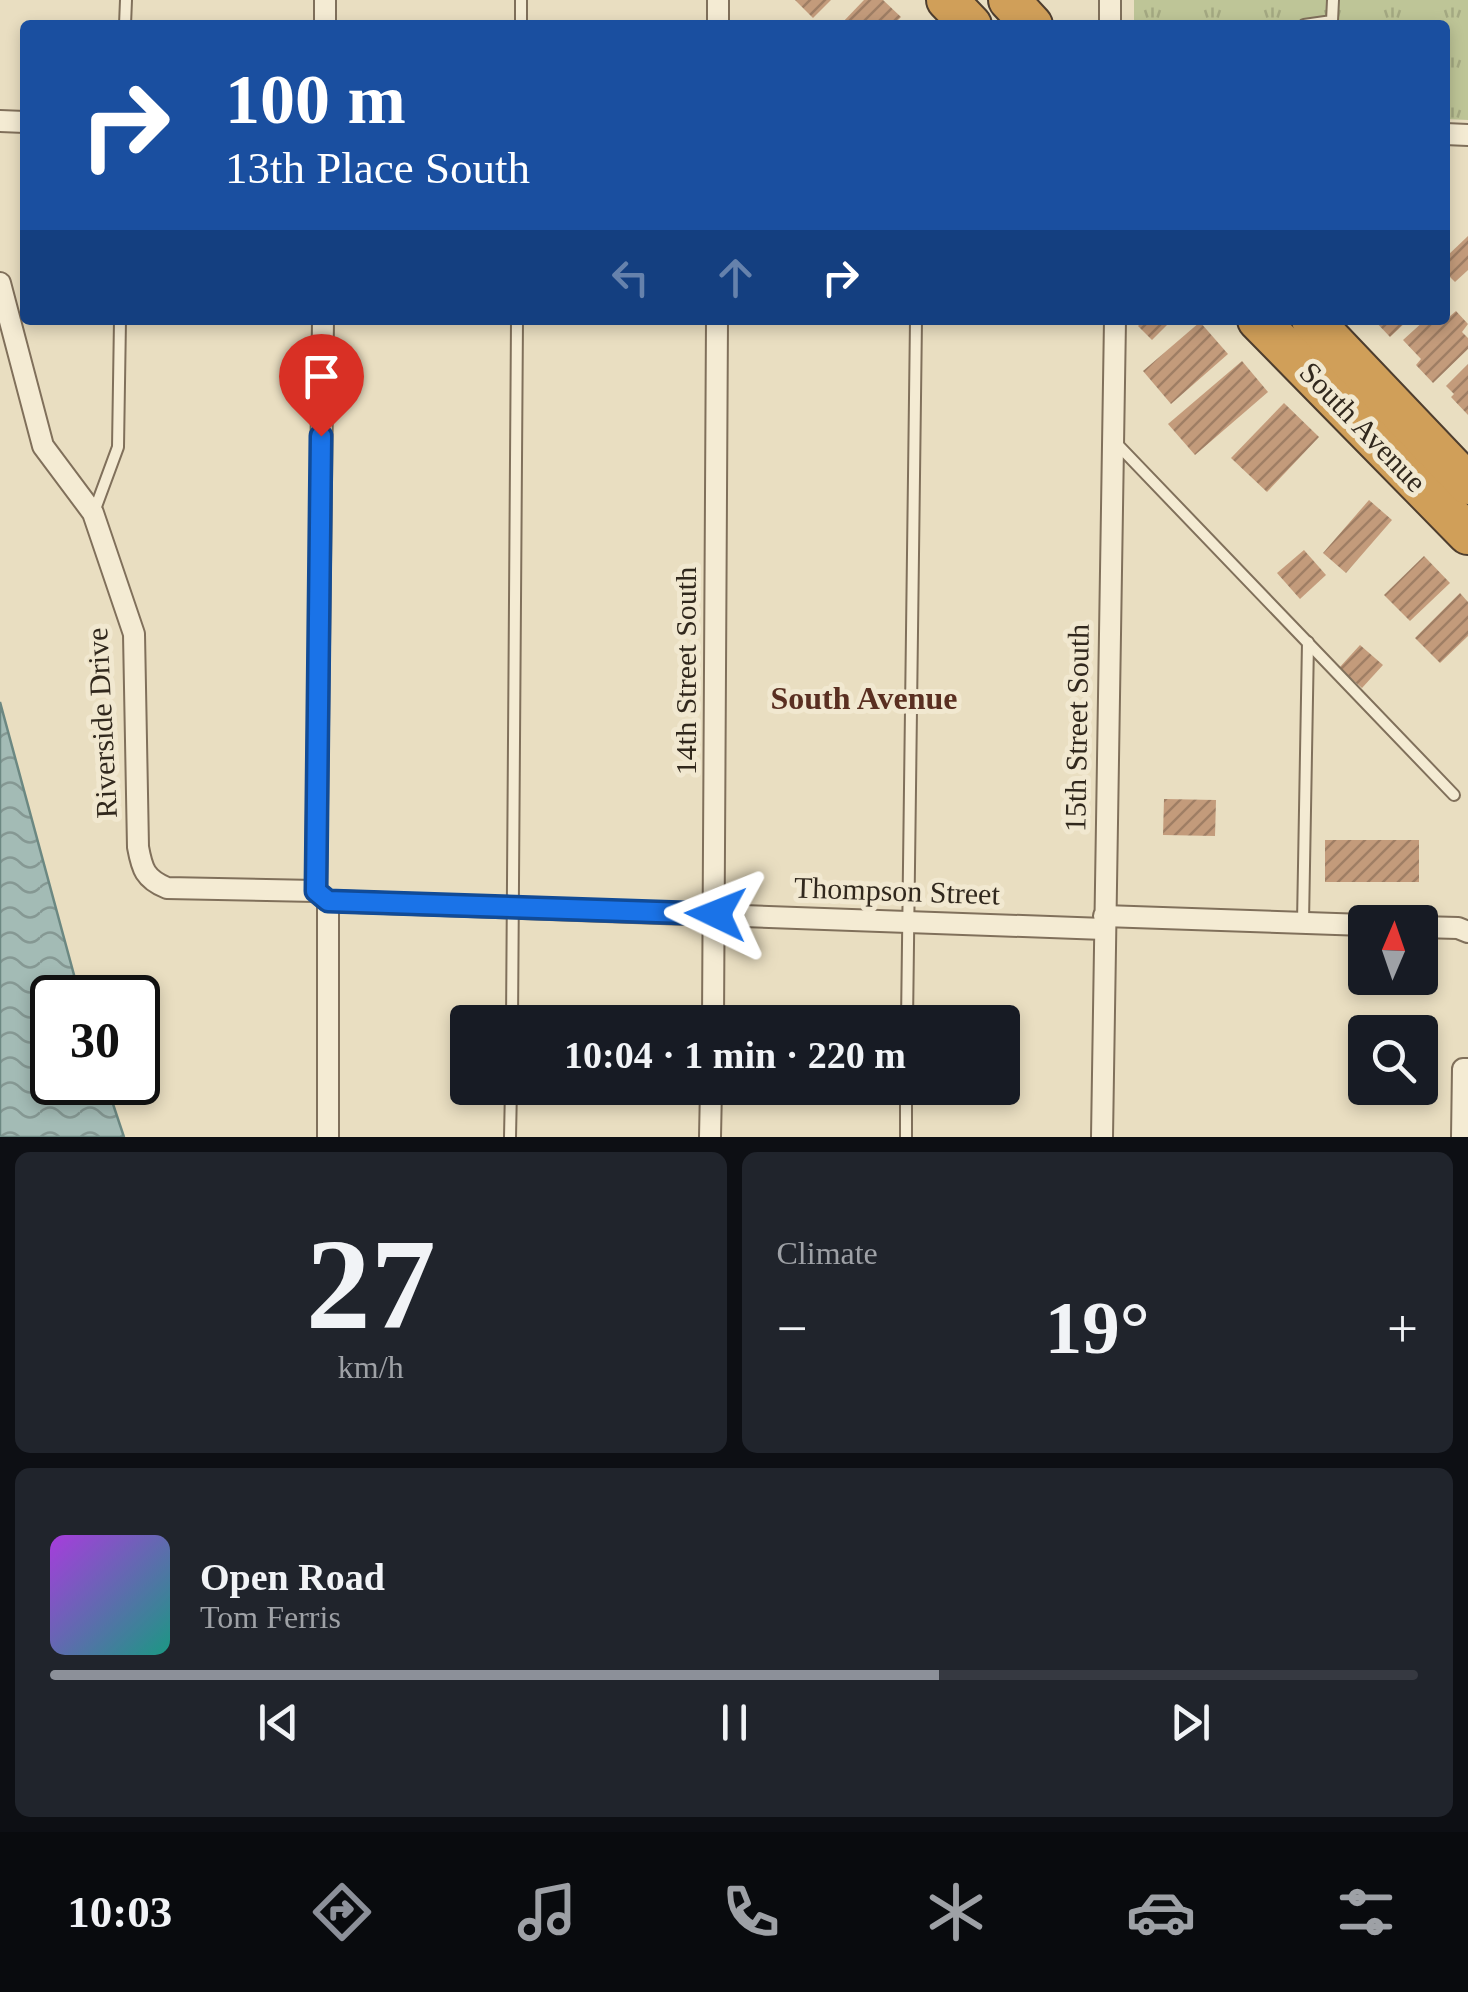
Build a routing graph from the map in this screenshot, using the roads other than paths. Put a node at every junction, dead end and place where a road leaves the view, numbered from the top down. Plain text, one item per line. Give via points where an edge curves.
1 (947, 0) edge
2 (1008, 0) edge
3 (966, 20) edge
4 (1027, 20) edge
5 (0, 283) edge
6 (120, 325) edge
7 (323, 325) edge
8 (518, 325) edge
9 (717, 325) edge
10 (916, 325) edge
11 (1115, 325) edge
12 (1263, 325) edge
13 (1317, 325) edge
14 (1112, 439) junction
15 (1468, 484) edge
16 (93, 513) junction
17 (1468, 534) edge
18 (1308, 642) junction
19 (1454, 795) dead end
20 (154, 883) joint
21 (322, 896) junction
22 (514, 907) junction
23 (716, 914) junction
24 (908, 921) junction
25 (1104, 922) junction
26 (1304, 922) junction
27 (1348, 924) edge
28 (1438, 927) edge
29 (1468, 932) edge
30 (512, 1005) edge
31 (713, 1005) edge
32 (907, 1005) edge
33 (1468, 1069) edge
34 (511, 1105) edge
35 (711, 1105) edge
36 (906, 1105) edge
37 (328, 1137) edge
38 (510, 1137) edge
39 (710, 1137) edge
40 (906, 1137) edge
41 (1102, 1137) edge
42 (1462, 1137) edge

1 - 3 highway
2 - 4 highway
5 - 16 street, Riverside Drive via 43,446
6 - 16 lane via 118,447
7 - 21 street
8 - 22 lane
9 - 23 street, 14th Street South
10 - 24 lane
11 - 14 street, 15th Street South
12 - 17 highway, South Avenue
13 - 15 highway, South Avenue
14 - 18 lane
14 - 25 street, 15th Street South
16 - 20 street, Riverside Drive via 134,634 138,847 142,871
18 - 19 lane
18 - 26 lane
20 - 21 street, Thompson Street
21 - 22 street, Thompson Street
21 - 37 street
22 - 23 street, Thompson Street
22 - 30 lane
23 - 24 street, Thompson Street
23 - 31 street, 14th Street South
24 - 25 street, Thompson Street
24 - 32 lane
25 - 26 street, Thompson Street
25 - 41 street, 15th Street South
26 - 27 street, Thompson Street
28 - 29 street
33 - 42 street
34 - 38 lane
35 - 39 street
36 - 40 lane

